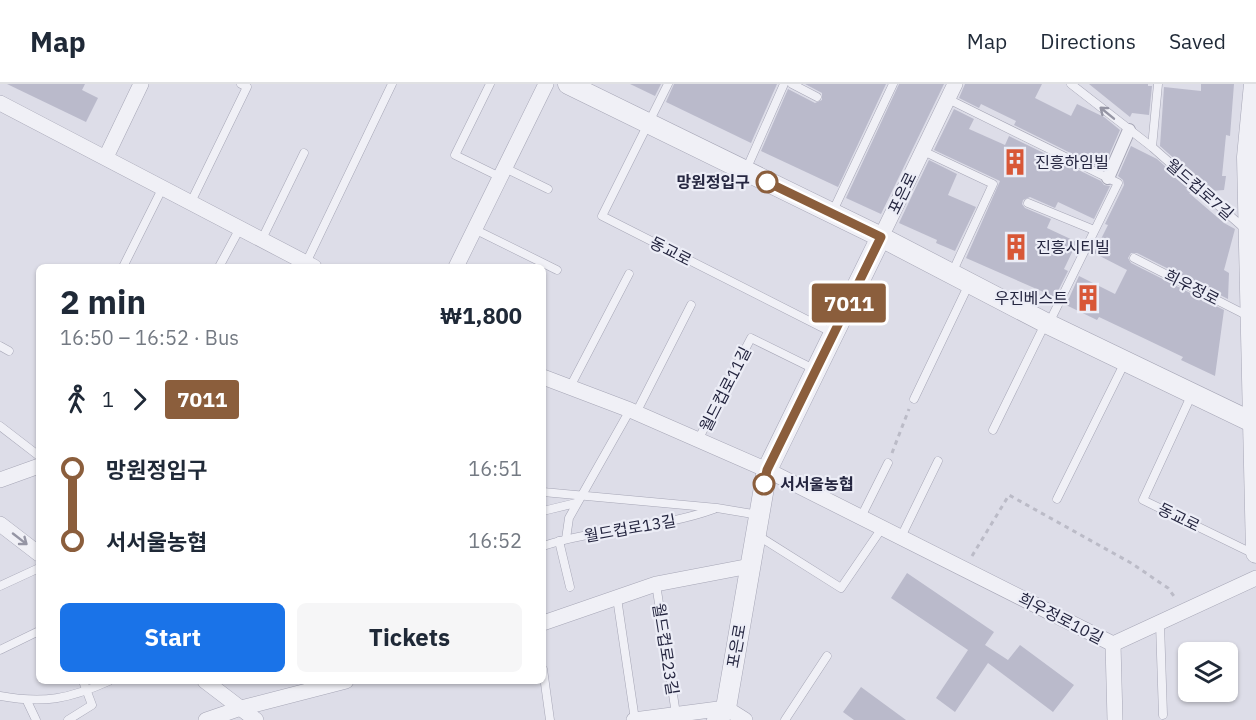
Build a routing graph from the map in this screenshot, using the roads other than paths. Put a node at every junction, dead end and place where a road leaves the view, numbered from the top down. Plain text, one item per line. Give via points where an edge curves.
1 (141, 84) edge
2 (241, 84) edge
3 (392, 84) edge
4 (489, 84) edge
5 (546, 84) edge
6 (568, 84) edge
7 (668, 84) edge
8 (784, 84) edge
9 (792, 84) edge
10 (893, 84) edge
11 (955, 84) edge
12 (1071, 84) edge
13 (1158, 84) edge
14 (1254, 84) edge
15 (588, 88) edge
16 (816, 97) dead end
17 (948, 99) junction
18 (0, 103) edge
19 (1253, 117) edge
20 (648, 123) junction
21 (1129, 130) junction
22 (1152, 147) junction
23 (922, 151) junction
24 (304, 153) dead end
25 (106, 157) junction
26 (745, 171) junction
27 (502, 173) junction
28 (1108, 178) junction
29 (163, 187) junction
30 (548, 189) dead end
31 (191, 202) junction
32 (1028, 203) dead end
33 (831, 213) junction
34 (240, 228) junction
35 (474, 230) junction
36 (1095, 230) junction
37 (881, 237) junction
38 (262, 239) junction
39 (1251, 241) edge
40 (1134, 258) dead end
41 (124, 264) edge
42 (221, 264) edge
43 (308, 264) edge
44 (310, 264) edge
45 (457, 264) edge
46 (545, 264) edge
47 (546, 265) edge
48 (557, 270) dead end
49 (952, 273) junction
50 (629, 274) dead end
51 (970, 282) junction
52 (691, 305) dead end
53 (1250, 316) junction
54 (1047, 324) junction
55 (834, 333) junction
56 (0, 346) edge
57 (9, 351) dead end
58 (1125, 361) junction
59 (816, 370) junction
60 (546, 378) edge
61 (570, 387) junction
62 (1193, 393) junction
63 (914, 399) road end
64 (633, 411) junction
65 (1254, 420) edge
66 (0, 426) edge
67 (993, 430) dead end
68 (698, 440) junction
69 (36, 454) edge
70 (938, 461) dead end
71 (888, 463) road end
72 (36, 467) edge
73 (767, 470) junction
74 (0, 480) edge
75 (546, 492) edge
76 (581, 495) junction
77 (1057, 498) dead end
78 (576, 503) junction
79 (717, 508) junction
80 (546, 510) edge
81 (759, 515) junction
82 (861, 517) junction
83 (0, 524) edge
84 (882, 528) junction
85 (756, 535) junction
86 (901, 537) junction
87 (563, 540) junction
88 (546, 545) edge
89 (36, 552) edge
90 (1256, 554) edge
91 (750, 566) junction
92 (36, 569) edge
93 (1256, 578) edge
94 (656, 584) junction
95 (0, 586) edge
96 (570, 587) dead end
97 (617, 598) junction
98 (546, 622) edge
99 (1160, 624) junction
100 (36, 632) edge
101 (1113, 644) junction
102 (0, 650) edge
103 (827, 656) dead end
104 (84, 684) edge
105 (103, 684) edge
106 (209, 684) edge
107 (334, 684) edge
108 (545, 684) edge
109 (86, 692) junction
110 (0, 696) edge
111 (27, 701) junction
112 (241, 708) junction
113 (676, 714) junction
114 (722, 714) edge
115 (1163, 715) dead end
116 (36, 720) edge
117 (68, 720) edge
118 (206, 720) edge
119 (256, 720) edge
120 (550, 720) edge
121 (635, 720) edge
122 (745, 720) edge
123 (784, 720) edge
124 (1115, 720) edge

1 - 25 street
2 - 31 lane via 247,87
3 - 44 lane
4 - 27 lane via 454,155
5 - 27 street
6 - 15 street
7 - 20 lane, 동교로
8 - 26 lane
9 - 16 lane
10 - 33 lane
11 - 17 street, 포은로
21 -> 12 lane, 월드컵로7길
13 - 22 lane, 월드컵로7길
14 - 19 street
15 - 20 street
17 - 23 street, 포은로
17 - 28 lane
18 - 25 street
19 - 39 street via 1247,157
20 - 26 street
20 - 55 lane, 동교로 via 602,216
21 - 22 lane, 월드컵로7길
21 - 28 street
22 - 39 lane, 월드컵로7길
23 - 37 street, 포은로
23 - 49 lane via 993,184
24 - 38 lane
25 - 29 street
26 - 33 street
27 - 30 lane
27 - 35 street
28 - 36 lane via 1118,183
29 - 31 street
29 - 41 lane
31 - 34 street
32 - 36 lane
33 - 37 street
34 - 38 street
34 - 42 lane
35 - 45 street
35 - 46 lane
36 - 54 lane
37 - 49 street
37 - 55 street, 포은로
38 - 43 street
39 - 53 street
40 - 53 lane, 희우정로
47 - 48 lane
49 - 51 street
50 - 61 lane
51 - 54 street
51 - 63 lane
52 - 64 lane
53 - 65 street
54 - 58 street
54 - 67 lane
55 - 59 street, 포은로
56 - 57 lane
58 - 62 street
58 - 77 lane
59 - 68 lane, 월드컵로11길 via 752,338
59 - 73 street, 포은로
60 - 61 street, 월드컵로11길
61 - 64 street, 월드컵로11길
62 - 65 street
62 - 90 lane, 동교로 via 1143,501
64 - 68 street, 월드컵로11길
64 - 76 lane
65 - 90 street
66 - 69 lane
68 - 73 street, 월드컵로11길
70 - 86 lane
71 - 82 lane
72 - 74 street
73 - 81 street, 포은로
73 - 82 street, 희우정로10길
75 - 76 lane
76 - 78 lane
76 - 79 lane
78 - 80 lane
78 - 87 lane
79 - 81 lane
79 - 87 lane, 월드컵로13길 via 693,517
81 - 85 street, 포은로
82 - 84 street, 희우정로10길
83 -> 89 street
84 - 85 lane via 841,588
84 - 86 street, 희우정로10길
85 - 91 street, 포은로
86 - 101 street, 희우정로10길
87 - 88 lane, 월드컵로13길
87 - 96 lane
91 - 94 street, 월드컵로23길
91 - 114 street, 포은로
92 - 95 lane
93 - 99 street, 희우정로10길
94 - 97 street, 월드컵로23길
94 - 113 lane, 월드컵로23길
97 - 98 street, 월드컵로23길
97 - 121 lane
99 - 101 street, 희우정로10길
99 - 115 lane
100 - 102 lane
101 - 124 street
103 - 123 lane
104 - 109 lane
105 - 109 lane
106 - 112 street
107 - 112 street
108 - 120 lane
109 - 111 lane
109 - 117 lane via 92,705
110 - 111 lane
111 - 116 lane
112 - 118 street
112 - 119 street
113 - 114 street
113 - 121 street
114 - 122 street

